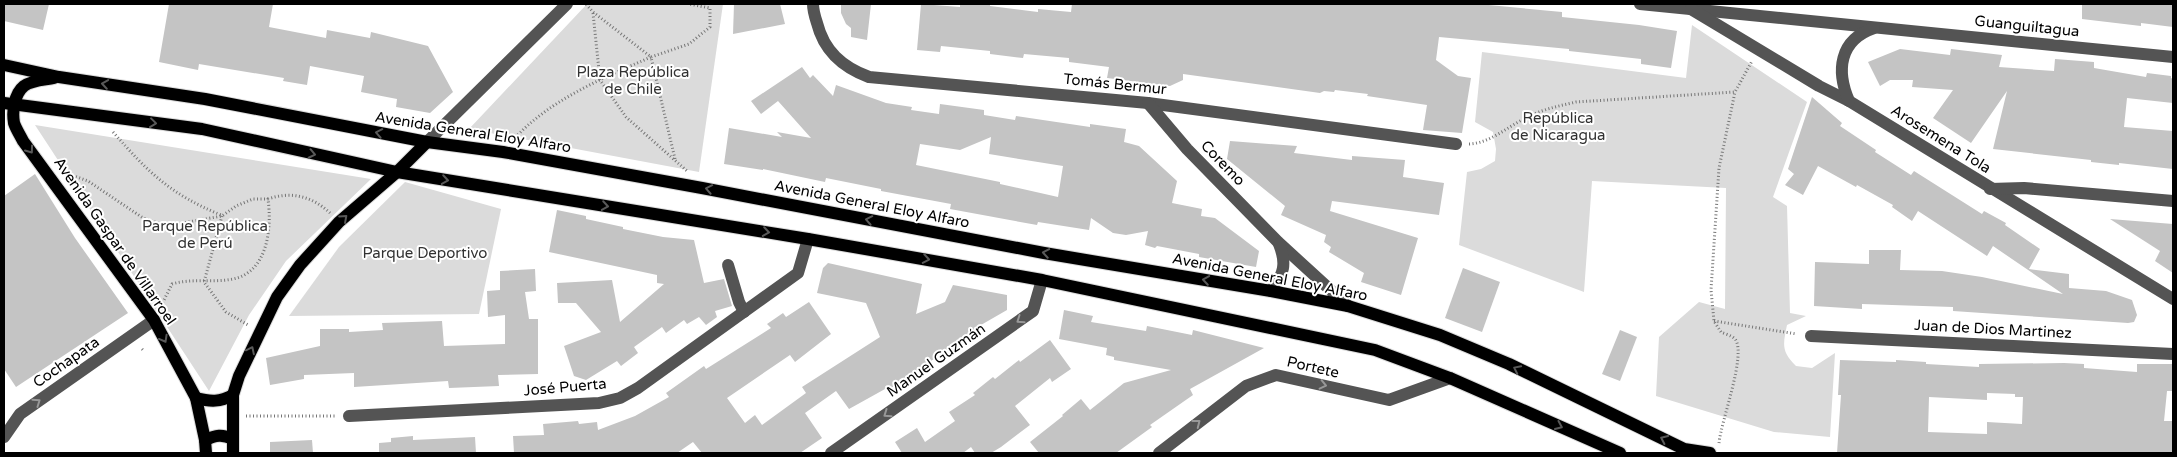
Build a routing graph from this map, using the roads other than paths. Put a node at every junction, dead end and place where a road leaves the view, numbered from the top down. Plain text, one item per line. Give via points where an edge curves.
1 (567, 4) edge
2 (813, 4) edge
3 (1640, 4) edge
4 (1691, 9) junction
5 (1877, 27) junction
6 (2173, 57) edge
7 (4, 65) edge
8 (59, 77) junction
9 (1849, 102) junction
10 (1148, 103) junction
11 (9, 104) edge
12 (427, 142) junction
13 (1456, 144) road end
14 (397, 172) junction
15 (1990, 189) junction
16 (2173, 202) edge
17 (808, 239) junction
18 (1278, 242) junction
19 (728, 265) dead end
20 (1042, 280) junction
21 (1271, 291) junction
22 (2173, 299) edge
23 (1348, 306) junction
24 (744, 312) junction
25 (156, 317) junction
26 (1811, 336) road end
27 (2173, 354) edge
28 (1450, 378) junction
29 (233, 395) junction
30 (196, 398) junction
31 (343, 416) road end
32 (4, 437) edge
33 (233, 439) junction
34 (205, 440) junction
35 (206, 453) edge
36 (233, 453) edge
37 (830, 453) edge
38 (1159, 453) edge
39 (1620, 453) edge
40 (1710, 453) edge

1 - 12 street
2 - 10 street, Tomás Bermur via 820,36 834,57 852,71 869,77
3 - 4 street, Guanguiltagua
4 - 5 street, Guanguiltagua
4 - 9 street, Arosemena Tola
5 - 6 street, Guanguiltagua
5 - 9 street via 1857,38 1845,54 1841,77
7 - 8 main road, Avenida General Eloy Alfaro
8 - 11 main road via 24,86
12 -> 8 main road, Avenida General Eloy Alfaro via 205,99
9 - 15 street, Arosemena Tola
10 - 13 street, Tomás Bermur
10 - 18 street, Coremo via 1187,149
11 -> 14 main road via 202,129
11 -> 25 main road, Avenida Gaspar de Villarroel via 23,141
12 - 14 main road
21 -> 12 main road, Avenida General Eloy Alfaro via 1044,253 503,152
14 -> 17 main road
29 -> 14 main road via 277,298 300,265 339,222
15 - 16 street via 2024,188
15 - 22 street, Arosemena Tola
17 -> 20 main road
17 - 24 street, José Puerta via 798,273
18 - 21 street via 1284,257 1282,276
18 - 23 street, Coremo
19 - 24 street
20 - 28 main road via 1374,350
20 -> 37 street, Manuel Guzmán via 1033,311
21 - 23 main road, Avenida General Eloy Alfaro
40 -> 23 main road, Avenida General Eloy Alfaro via 1684,449 1509,364 1440,335
24 - 31 street, José Puerta via 620,398 599,403
25 -> 30 main road, Avenida Gaspar de Villarroel
32 -> 25 street, Cochapata via 20,414
26 - 27 street, Juan de Dios Martinez
38 -> 28 street, Portete via 1246,386 1276,375 1389,400
28 -> 39 main road
29 - 30 main road via 222,401 208,402
29 - 33 main road
30 - 34 main road, Avenida Gaspar de Villarroel
33 - 34 main road via 215,436
33 - 36 main road
34 - 35 main road, Avenida Gaspar de Villarroel

